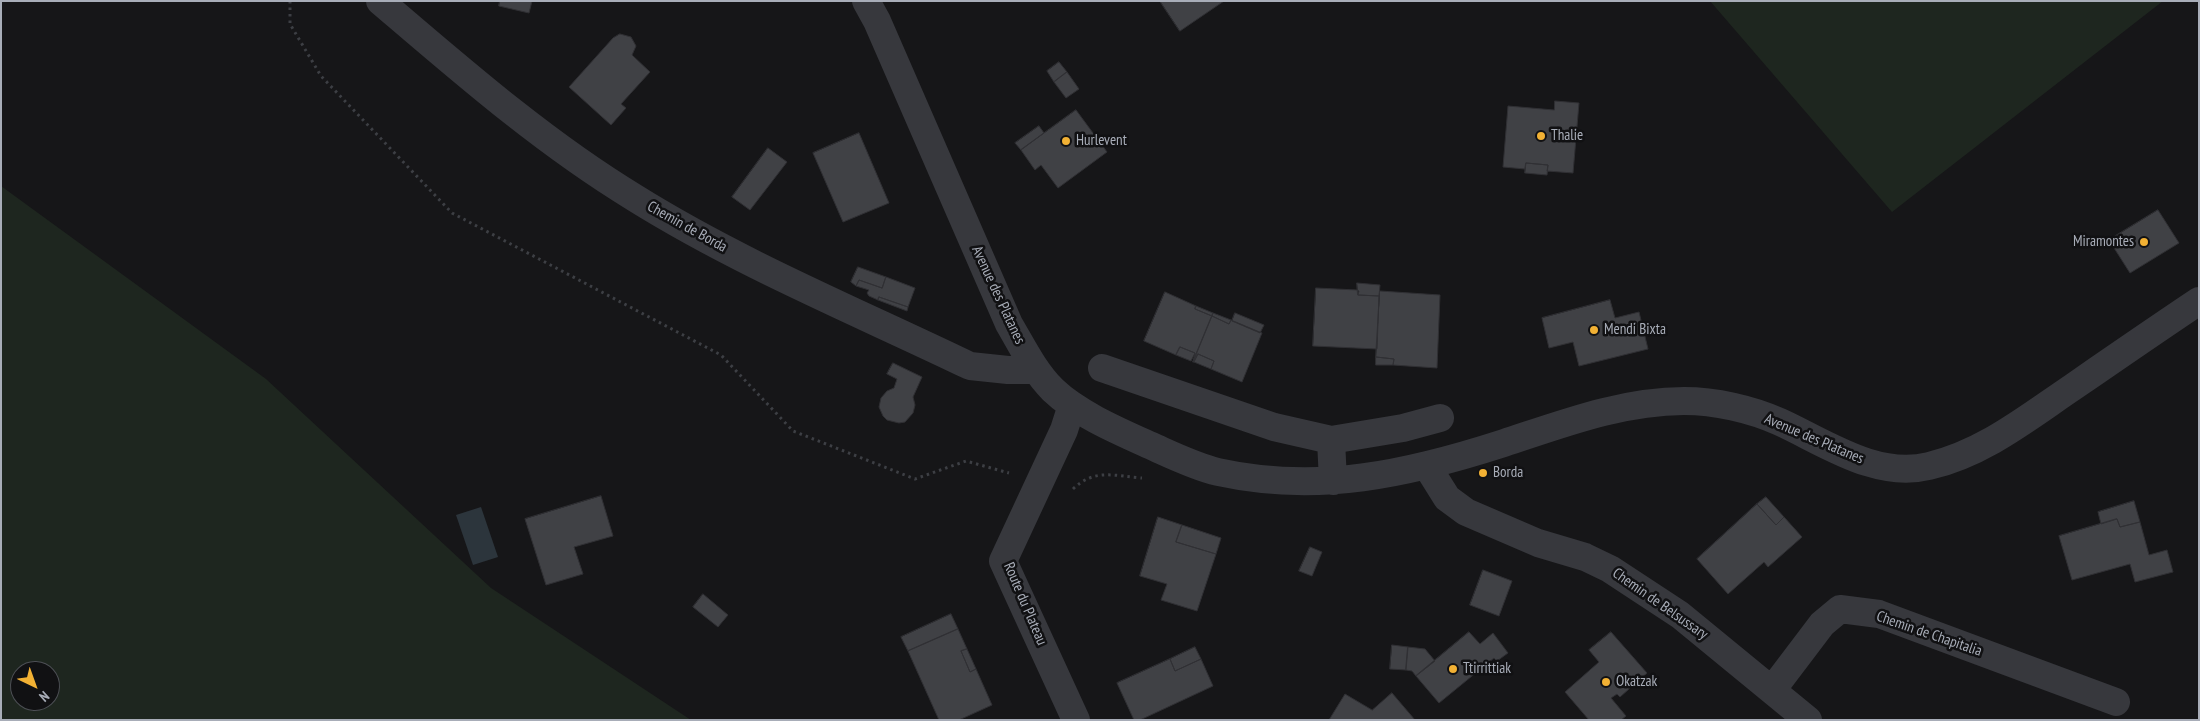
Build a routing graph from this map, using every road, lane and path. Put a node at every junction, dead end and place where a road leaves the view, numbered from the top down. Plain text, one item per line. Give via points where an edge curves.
1 (290, 1) edge
2 (380, 1) edge
3 (866, 1) edge
4 (2199, 301) edge
5 (1102, 368) dead end
6 (1036, 370) junction
7 (1072, 405) junction
8 (1440, 418) dead end
9 (1331, 440) junction
10 (1427, 466) junction
11 (1012, 474) dead end
12 (1333, 481) junction
13 (1772, 690) junction
14 (2116, 702) dead end
15 (1076, 720) edge
16 (1808, 720) edge

1 - 11 path via 290,24 321,76 452,213 721,355 793,431 915,479 966,461
2 - 6 street, Chemin de Borda via 510,112 634,198 722,248 970,366
3 - 6 street, Avenue des Platanes via 1008,324
4 - 10 street, Avenue des Platanes via 2002,436 1964,456 1926,467 1900,468 1870,463 1777,420 1710,402 1683,401 1645,404 1597,414
5 - 9 street via 1274,427
6 - 7 street, Avenue des Platanes
7 - 12 street, Avenue des Platanes via 1133,438 1216,471 1276,481
7 - 15 street, Route du Plateau via 1064,430 1004,561
8 - 9 street
9 - 12 street
10 - 12 street, Avenue des Platanes via 1384,476
10 - 13 street, Chemin de Belsussary via 1447,498 1466,512 1538,544 1585,557 1610,569 1680,615
13 - 14 street, Chemin de Chapitalia via 1822,624 1840,609 1879,614
13 - 16 street, Chemin de Belsussary

